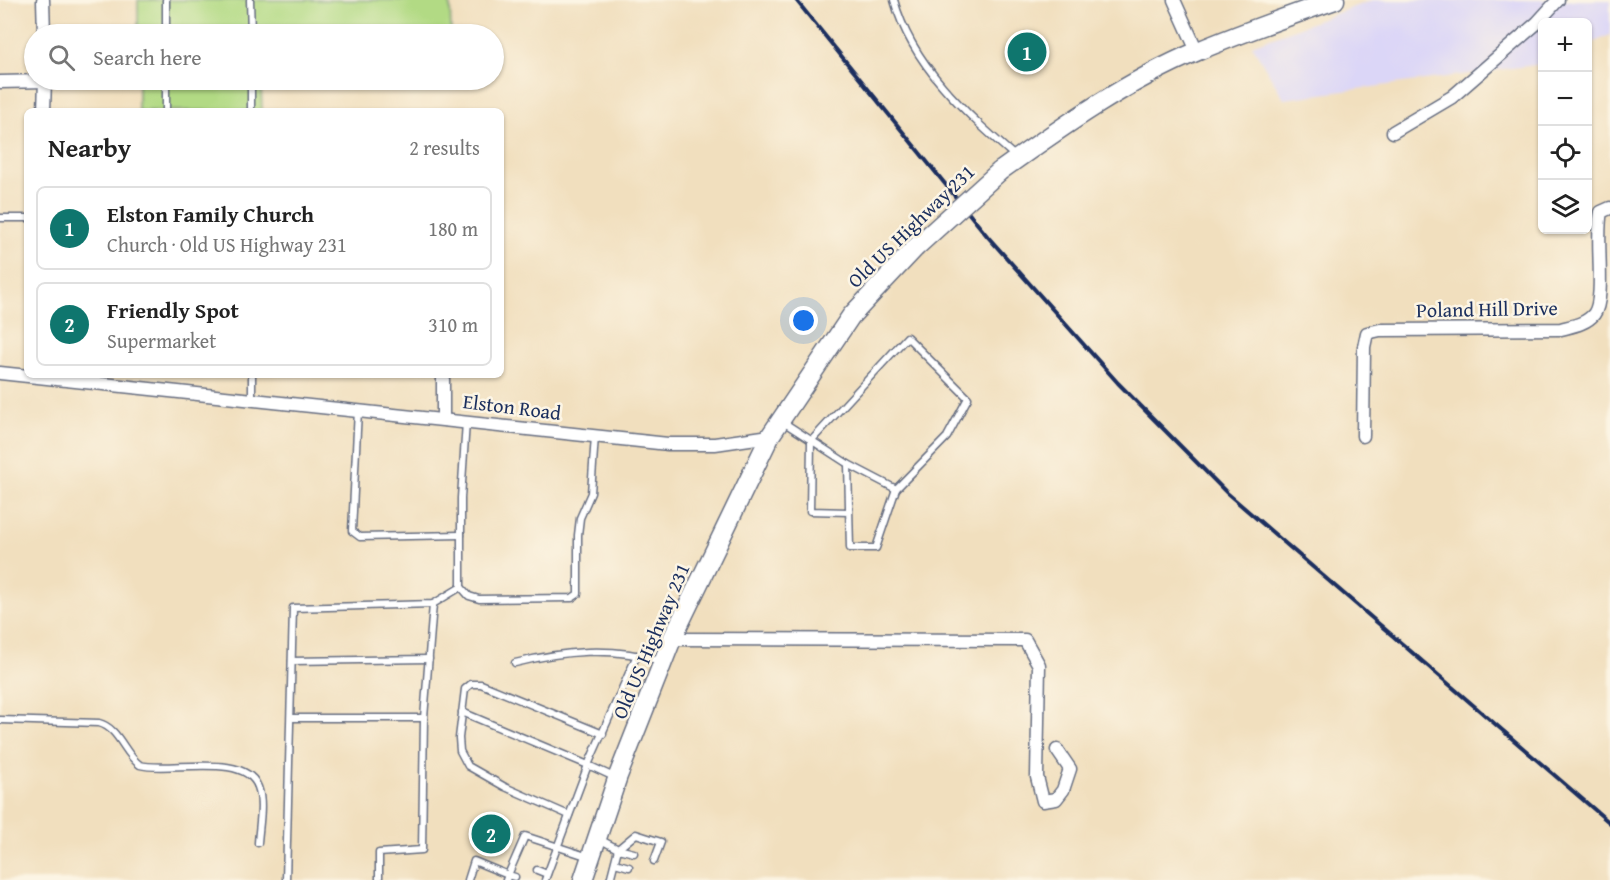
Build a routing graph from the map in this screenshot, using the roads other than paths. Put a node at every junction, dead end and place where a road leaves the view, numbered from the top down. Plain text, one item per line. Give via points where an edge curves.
1 (43, 0) edge
2 (166, 0) edge
3 (250, 0) edge
4 (894, 0) edge
5 (1174, 0) edge
6 (1335, 0) edge
7 (1558, 0) edge
8 (44, 24) edge
9 (166, 24) edge
10 (250, 24) edge
11 (1197, 51) junction
12 (24, 81) edge
13 (0, 82) edge
14 (45, 90) edge
15 (166, 90) edge
16 (251, 90) edge
17 (44, 108) edge
18 (166, 108) edge
19 (251, 108) edge
20 (1393, 132) dead end
21 (1017, 159) junction
22 (1610, 208) edge
23 (0, 218) edge
24 (24, 218) edge
25 (0, 373) edge
26 (24, 375) edge
27 (65, 378) edge
28 (252, 378) edge
29 (443, 378) edge
30 (252, 398) junction
31 (358, 410) junction
32 (443, 419) junction
33 (780, 420) junction
34 (466, 422) junction
35 (595, 436) junction
36 (770, 436) junction
37 (1363, 436) dead end
38 (811, 441) junction
39 (848, 464) junction
40 (896, 489) junction
41 (849, 512) junction
42 (461, 535) junction
43 (461, 587) junction
44 (433, 604) junction
45 (672, 639) junction
46 (637, 655) junction
47 (429, 659) junction
48 (292, 661) junction
49 (663, 662) junction
50 (515, 663) dead end
51 (462, 712) junction
52 (291, 718) junction
53 (424, 718) junction
54 (0, 720) edge
55 (603, 734) junction
56 (1057, 750) dead end
57 (588, 765) junction
58 (617, 778) junction
59 (569, 815) junction
60 (596, 838) junction
61 (258, 843) dead end
62 (557, 846) junction
63 (618, 849) junction
64 (634, 853) dead end
65 (589, 858) junction
66 (654, 860) dead end
67 (615, 863) junction
68 (629, 867) dead end
69 (493, 869) junction
70 (537, 870) dead end
71 (490, 877) dead end
72 (510, 877) edge
73 (546, 877) edge
74 (286, 880) edge
75 (379, 880) edge
76 (468, 880) edge
77 (583, 880) edge
78 (610, 880) edge

1 - 8 street
2 - 9 lane
3 - 10 lane
4 - 21 lane via 907,36 947,91
5 - 11 street
6 - 11 main road, Old US Highway 231
7 - 20 street via 1452,97
11 - 21 main road, Old US Highway 231 via 1098,104
12 - 13 street
14 - 17 street
15 - 18 lane
16 - 19 lane
21 - 33 main road, Old US Highway 231, bridge via 915,248 851,316
22 - 37 street, Poland Hill Drive via 1601,212 1598,223 1600,291 1596,313 1584,323 1560,329 1367,333
23 - 24 lane
25 - 26 street, Elston Road
27 - 30 street, Elston Road
28 - 30 lane
29 - 32 street
30 - 31 street, Elston Road
31 - 32 street, Elston Road
31 - 42 lane via 352,531 360,537
32 - 34 street, Elston Road
33 - 36 main road, Old US Highway 231
33 - 38 lane
34 - 35 street, Elston Road
34 - 42 lane
35 - 36 street, Elston Road via 687,445
35 - 43 lane via 591,493 580,518 578,535 579,594 572,598 479,599 469,596
36 - 45 main road, Old US Highway 231
38 - 39 lane
38 - 40 lane via 907,338 968,398 947,438
38 - 41 lane via 810,511
39 - 40 lane
39 - 41 lane
40 - 41 lane via 876,548 850,548
42 - 43 lane
43 - 44 lane
44 - 47 lane
44 - 48 lane via 293,608
45 - 49 main road, Old US Highway 231
45 - 56 street via 1025,640 1039,665 1037,777 1043,801 1056,799 1070,769
46 - 49 lane
46 - 50 lane via 571,652
46 - 55 lane
47 - 48 lane
47 - 53 lane
48 - 52 lane
49 - 58 main road, Old US Highway 231
51 - 55 lane via 465,689 481,684
51 - 57 lane
51 - 59 lane via 460,751 468,766 505,788
52 - 53 lane
52 - 74 lane
53 - 75 lane via 422,850 380,853
54 - 61 lane via 99,723 113,731 140,765 217,766 246,774 255,782 259,794
55 - 57 lane
57 - 58 lane
57 - 59 lane
58 - 60 main road, Old US Highway 231
59 - 62 lane
60 - 63 lane
60 - 65 main road, Old US Highway 231
62 - 65 lane
62 - 72 lane via 525,836
62 - 73 lane
63 - 64 lane
63 - 66 lane via 636,834 661,842
63 - 67 lane
65 - 77 main road, Old US Highway 231
67 - 68 lane
67 - 78 lane
69 - 71 lane
69 - 72 lane
69 - 76 lane via 474,861
70 - 73 lane

